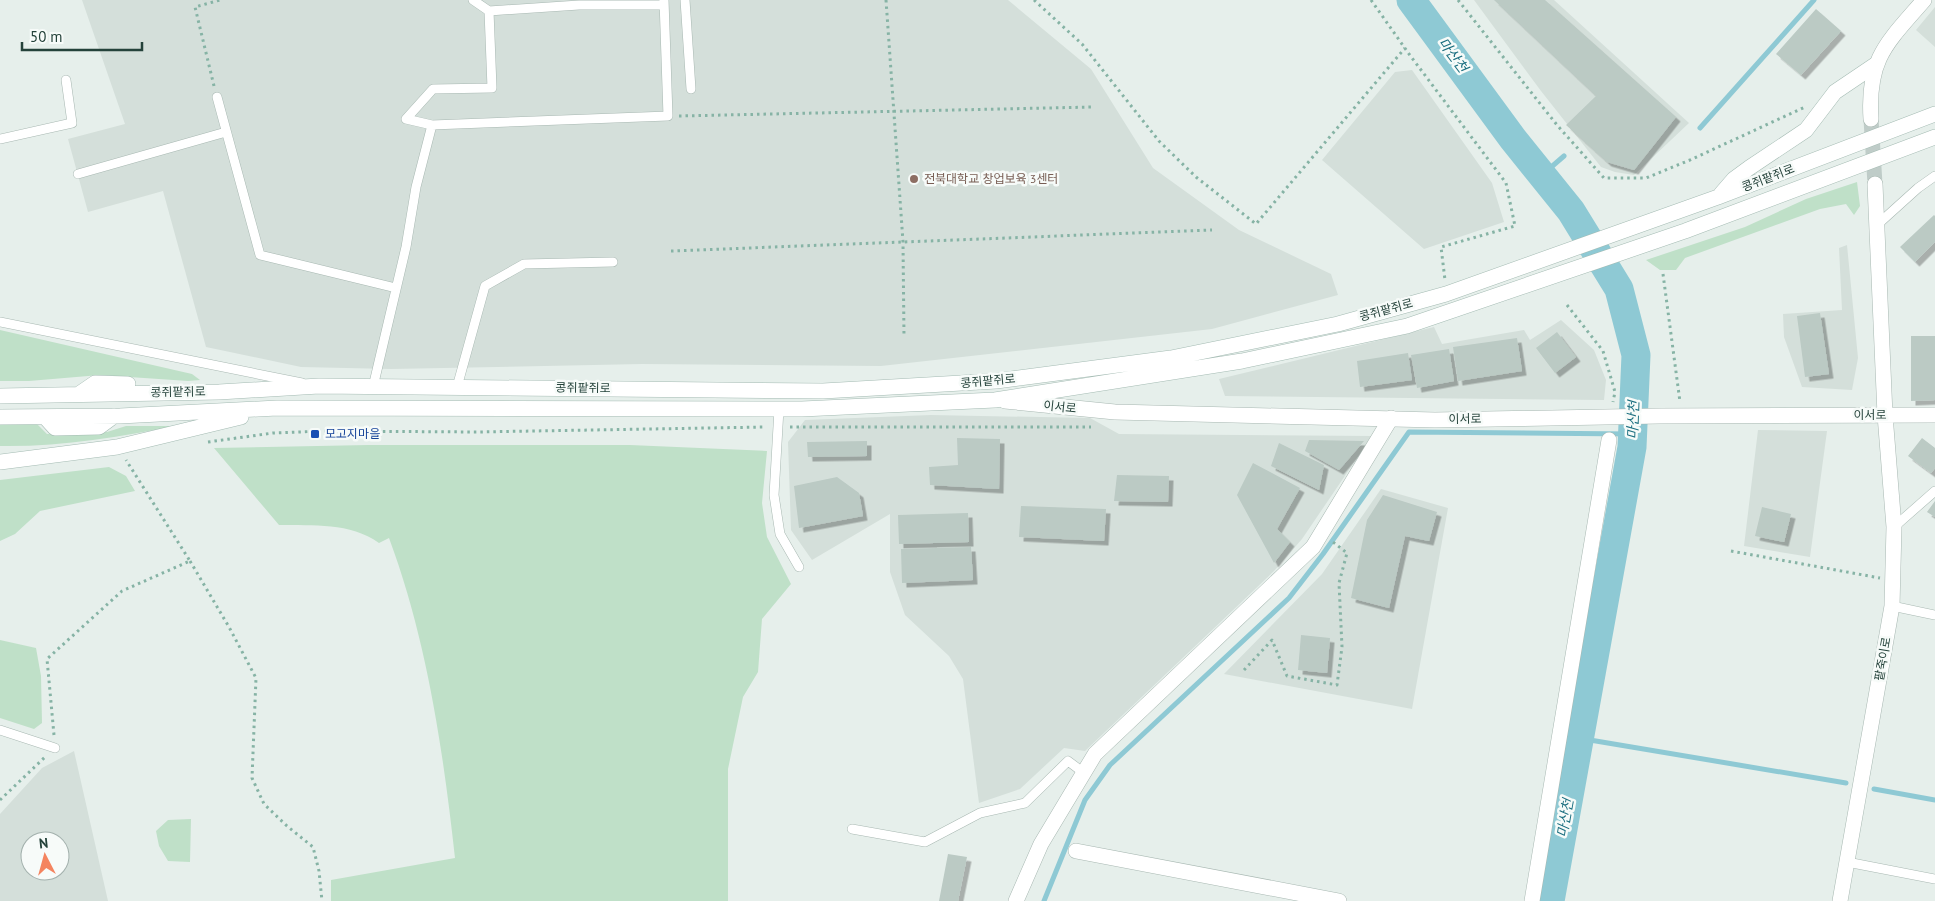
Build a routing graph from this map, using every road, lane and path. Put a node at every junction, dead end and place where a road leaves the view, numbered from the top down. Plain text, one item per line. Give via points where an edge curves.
1 (220, 0) edge
2 (473, 0) edge
3 (685, 0) edge
4 (886, 0) edge
5 (1034, 0) edge
6 (1371, 0) edge
7 (1458, 0) edge
8 (1924, 0) edge
9 (579, 2) edge
10 (664, 2) edge
11 (489, 11) junction
12 (1404, 48) junction
13 (1875, 65) junction
14 (66, 80) dead end
15 (691, 89) dead end
16 (217, 98) joint
17 (1808, 105) dead end
18 (1093, 107) dead end
19 (893, 111) junction
20 (1935, 114) edge
21 (668, 116) junction
22 (1871, 119) tunnel mouth
23 (432, 125) junction
24 (226, 132) junction
25 (1935, 136) edge
26 (0, 139) edge
27 (78, 174) dead end
28 (1935, 176) edge
29 (1876, 184) tunnel mouth
30 (1718, 196) junction
31 (1877, 225) junction
32 (1212, 230) dead end
33 (903, 242) junction
34 (671, 251) dead end
35 (613, 262) dead end
36 (1663, 274) dead end
37 (396, 288) junction
38 (1446, 294) junction
39 (1567, 305) dead end
40 (0, 322) edge
41 (904, 337) dead end
42 (319, 386) junction
43 (372, 386) junction
44 (457, 387) junction
45 (0, 396) edge
46 (995, 400) junction
47 (277, 408) junction
48 (779, 409) junction
49 (1886, 415) junction
50 (1935, 415) edge
51 (1615, 416) junction
52 (1682, 416) junction
53 (0, 417) edge
54 (1391, 418) junction
55 (778, 427) junction
56 (1098, 427) dead end
57 (1609, 440) dead end
58 (200, 444) dead end
59 (117, 448) junction
60 (0, 462) edge
61 (1935, 491) edge
62 (1894, 528) junction
63 (1341, 548) dead end
64 (1731, 551) dead end
65 (190, 561) junction
66 (799, 567) dead end
67 (1893, 581) junction
68 (1892, 606) junction
69 (1935, 615) edge
70 (1244, 670) dead end
71 (0, 730) edge
72 (55, 748) junction
73 (1084, 773) junction
74 (0, 800) edge
75 (852, 829) dead end
76 (1076, 851) dead end
77 (1847, 862) junction
78 (1935, 879) edge
79 (322, 901) edge
80 (1016, 901) edge
81 (1339, 901) edge
82 (1532, 901) edge
83 (1840, 901) edge

1 - 16 path via 195,7
2 - 11 lane
3 - 15 lane
4 - 19 path
5 - 12 path via 1082,44 1159,141 1196,176 1256,224
6 - 12 path
7 - 17 path via 1557,125 1604,178 1646,178
8 - 13 main road via 1887,42
9 - 10 lane
9 - 11 lane
10 - 21 lane
11 - 23 lane via 492,88 433,89 406,119
12 - 38 path via 1506,183 1515,226 1441,246
13 - 22 main road via 1869,94
13 - 30 main road via 1835,92 1806,130 1734,179
14 - 26 lane via 72,123
16 - 24 lane
18 - 19 path
19 - 21 path
19 - 33 path
20 - 30 main road, 콩쥐팥쥐로
21 - 23 lane
23 - 37 lane
24 - 27 lane
24 - 37 lane via 260,255
25 - 46 main road, 콩쥐팥쥐로 via 1637,248 1407,326 1242,361
28 - 31 lane
29 - 31 main road, 팥죽이로
30 - 38 main road, 콩쥐팥쥐로
31 - 49 main road, 팥죽이로
32 - 33 path
33 - 34 path
33 - 41 path
35 - 44 lane via 524,264 486,286
36 - 52 path
37 - 43 lane
38 - 44 main road, 콩쥐팥쥐로 via 1338,324 1171,358 996,381 823,391
39 - 51 path via 1603,351 1615,392
40 - 42 lane
42 - 43 main road, 콩쥐팥쥐로
42 - 45 main road, 콩쥐팥쥐로
43 - 44 main road, 콩쥐팥쥐로
46 - 48 main road, 콩쥐팥쥐로
46 - 54 main road, 이서로 via 1115,412
47 - 48 main road, 콩쥐팥쥐로
47 - 53 main road, 콩쥐팥쥐로 via 114,416
47 - 59 main road
48 - 55 lane
49 - 50 main road, 이서로
49 - 52 main road, 이서로
49 - 62 main road, 팥죽이로
51 - 52 main road, 이서로
51 - 54 main road, 이서로
54 - 73 main road via 1313,547 1095,754
55 - 56 path
55 - 58 path via 323,431 273,433
55 - 66 lane via 774,495 780,534
57 - 82 main road
59 - 60 main road
59 - 65 path
61 - 62 lane
62 - 67 main road, 팥죽이로
63 - 70 path via 1347,553 1339,583 1342,648 1337,685 1287,676 1272,640
64 - 67 path
65 - 72 path via 122,591 47,659
65 - 79 path via 256,678 252,778 264,804 313,847
67 - 68 main road, 팥죽이로
68 - 69 lane
68 - 77 main road, 팥죽이로
71 - 72 lane
72 - 74 path
73 - 75 lane via 1068,761 1025,803 980,813 925,842
73 - 80 main road via 1041,844
76 - 81 main road
77 - 78 lane
77 - 83 main road, 팥죽이로

